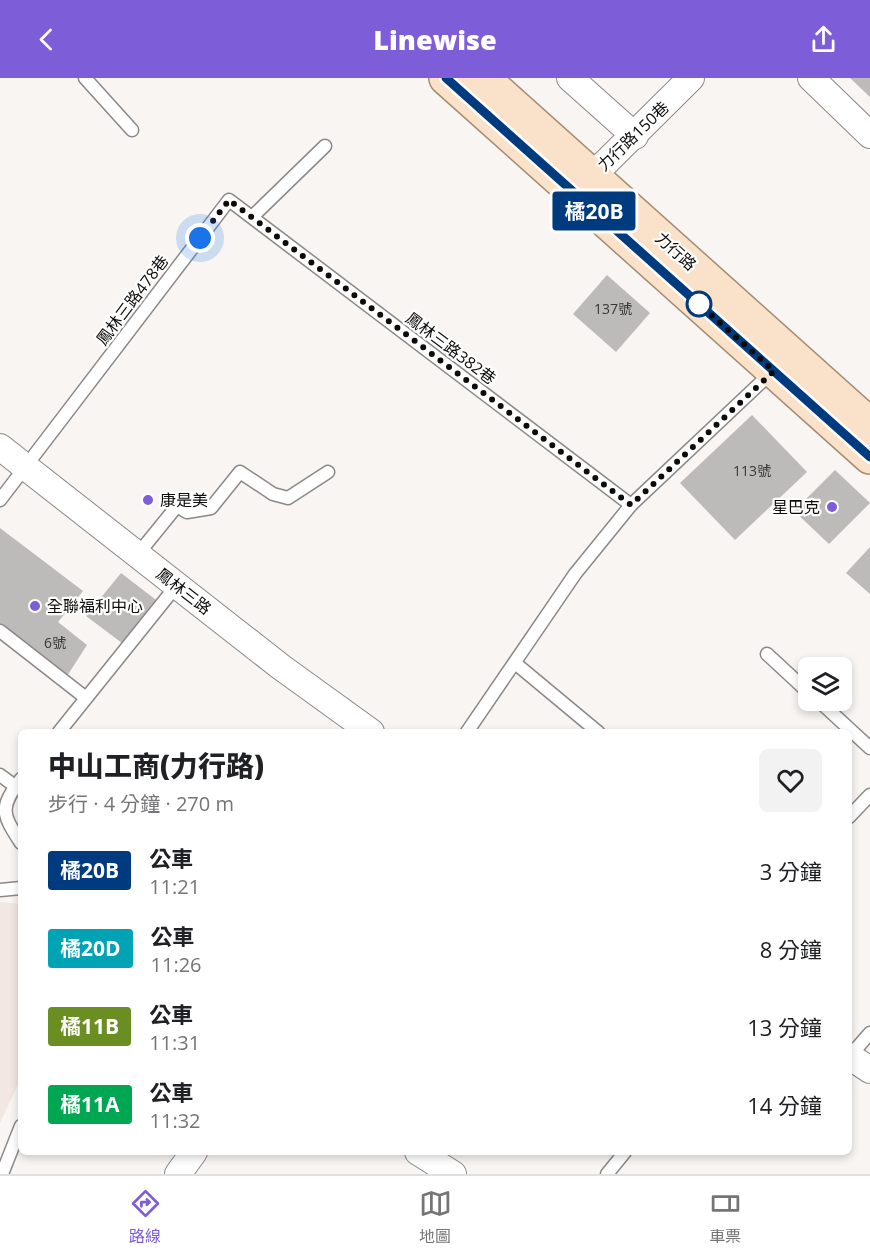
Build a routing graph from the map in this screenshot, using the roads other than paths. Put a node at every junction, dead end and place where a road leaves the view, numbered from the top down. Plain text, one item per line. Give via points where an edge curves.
1 (86, 78) edge
2 (446, 78) edge
3 (483, 78) edge
4 (570, 78) edge
5 (691, 78) edge
6 (811, 78) edge
7 (132, 130) dead end
8 (635, 135) junction
9 (870, 135) edge
10 (325, 146) dead end
11 (583, 185) junction
12 (252, 217) junction
13 (774, 371) junction
14 (870, 424) edge
15 (0, 447) edge
16 (870, 457) edge
17 (25, 466) junction
18 (328, 472) dead end
19 (0, 500) edge
20 (631, 505) junction
21 (138, 554) junction
22 (177, 585) junction
23 (0, 631) edge
24 (767, 654) dead end
25 (515, 663) junction
26 (798, 683) edge
27 (86, 698) junction
28 (830, 711) edge
29 (61, 729) edge
30 (367, 729) edge
31 (469, 729) edge
32 (594, 729) edge
33 (849, 729) edge
34 (852, 731) edge
35 (870, 748) edge
36 (0, 776) edge
37 (18, 783) edge
38 (870, 795) edge
39 (852, 814) edge
40 (18, 838) edge
41 (18, 888) edge
42 (0, 890) edge
43 (870, 1033) edge
44 (852, 1053) edge
45 (852, 1058) edge
46 (870, 1070) edge
47 (18, 1134) edge
48 (192, 1155) edge
49 (423, 1155) edge
50 (623, 1155) edge
51 (2, 1174) edge
52 (178, 1174) edge
53 (453, 1174) edge
54 (607, 1174) edge

1 - 7 lane
2 - 11 main road, 力行路
3 - 11 main road, 力行路
4 - 8 street
5 - 8 street, 力行路150巷
6 - 9 street
8 - 11 street, 力行路150巷
10 - 12 lane
11 - 13 main road, 力行路
11 - 14 main road, 力行路
12 - 17 lane, 鳳林三路478巷 via 229,200
12 - 20 lane, 鳳林三路382巷
13 - 16 main road, 力行路
13 - 20 lane
15 - 17 street, 鳳林三路
17 - 19 lane
17 - 21 street, 鳳林三路
18 - 21 lane via 288,498 273,494 240,472 211,508 188,512 177,506
20 - 25 lane via 575,574
21 - 22 street, 鳳林三路
22 - 27 lane
22 - 30 street, 鳳林三路
23 - 27 lane
24 - 26 lane
25 - 31 lane
25 - 32 lane
27 - 29 lane
28 - 33 lane
34 - 35 lane
36 - 37 lane
37 - 40 lane via 4,806 5,817
38 - 39 lane
41 - 42 lane
43 - 44 lane
45 - 46 street
47 - 51 lane
48 - 52 street
49 - 53 street
50 - 54 lane

